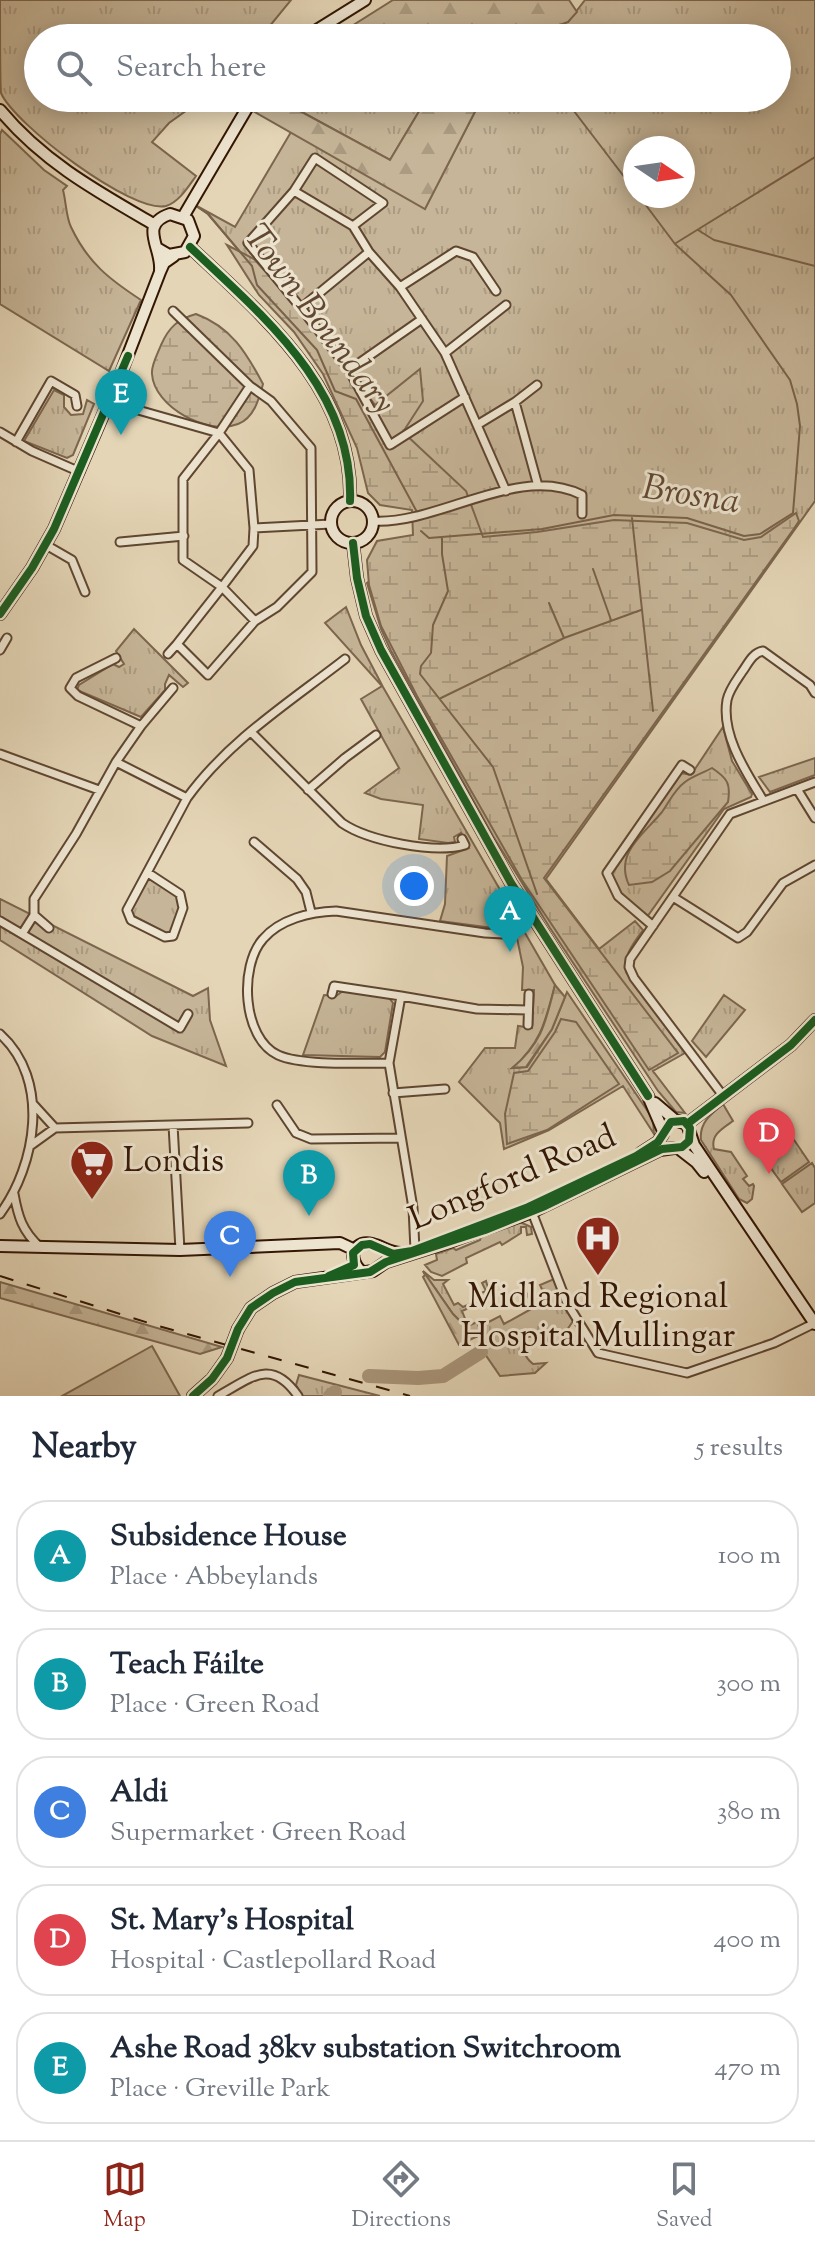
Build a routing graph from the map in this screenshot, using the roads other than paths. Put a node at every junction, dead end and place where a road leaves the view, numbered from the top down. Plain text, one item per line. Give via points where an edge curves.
1 (365, 0) edge
2 (326, 24) edge
3 (0, 110) edge
4 (245, 112) edge
5 (294, 191) junction
6 (183, 217) junction
7 (155, 225) junction
8 (353, 226) junction
9 (190, 247) junction
10 (157, 248) junction
11 (369, 252) junction
12 (174, 256) junction
13 (160, 272) junction
14 (400, 287) junction
15 (496, 291) dead end
16 (506, 305) dead end
17 (301, 308) junction
18 (173, 311) dead end
19 (422, 319) junction
20 (445, 353) junction
21 (349, 370) junction
22 (537, 385) dead end
23 (250, 386) junction
24 (465, 397) junction
25 (515, 402) junction
26 (77, 406) dead end
27 (138, 410) dead end
28 (477, 425) junction
29 (0, 432) edge
30 (219, 433) junction
31 (16, 442) junction
32 (80, 472) junction
33 (538, 486) junction
34 (506, 491) junction
35 (350, 501) junction
36 (582, 514) dead end
37 (373, 521) junction
38 (313, 524) junction
39 (326, 524) junction
40 (254, 528) junction
41 (184, 536) junction
42 (120, 542) dead end
43 (353, 543) junction
44 (46, 545) junction
45 (222, 587) junction
46 (85, 592) dead end
47 (0, 614) edge
48 (255, 621) junction
49 (7, 638) dead end
50 (177, 644) junction
51 (0, 650) edge
52 (168, 654) dead end
53 (116, 658) dead end
54 (345, 659) dead end
55 (173, 688) dead end
56 (815, 693) edge
57 (141, 726) junction
58 (251, 732) junction
59 (376, 735) dead end
60 (0, 754) edge
61 (116, 762) junction
62 (690, 770) dead end
63 (815, 782) edge
64 (797, 789) junction
65 (99, 790) junction
66 (308, 790) junction
67 (187, 798) junction
68 (763, 800) junction
69 (815, 818) edge
70 (462, 839) dead end
71 (254, 842) dead end
72 (815, 865) edge
73 (148, 873) junction
74 (673, 897) junction
75 (311, 912) junction
76 (34, 915) junction
77 (0, 921) edge
78 (653, 926) junction
79 (507, 927) dead end
80 (49, 928) dead end
81 (22, 934) junction
82 (332, 994) dead end
83 (529, 994) dead end
84 (401, 996) junction
85 (528, 1010) junction
86 (188, 1014) dead end
87 (528, 1025) dead end
88 (814, 1028) edge
89 (0, 1034) edge
90 (389, 1063) junction
91 (445, 1089) dead end
92 (393, 1093) junction
93 (648, 1096) junction
94 (724, 1097) junction
95 (34, 1105) junction
96 (277, 1105) dead end
97 (675, 1120) junction
98 (248, 1123) dead end
99 (173, 1125) junction
100 (55, 1128) junction
101 (689, 1129) junction
102 (663, 1133) junction
103 (401, 1138) junction
104 (30, 1146) junction
105 (676, 1148) junction
106 (14, 1194) junction
107 (533, 1211) junction
108 (0, 1214) edge
109 (506, 1216) junction
110 (469, 1236) junction
111 (446, 1239) junction
112 (0, 1246) edge
113 (40, 1248) junction
114 (377, 1248) junction
115 (180, 1250) junction
116 (355, 1250) junction
117 (415, 1250) junction
118 (358, 1268) junction
119 (376, 1269) junction
120 (814, 1326) edge
121 (193, 1396) edge
122 (218, 1396) edge
123 (298, 1396) edge

1 - 2 main road
3 - 7 main road via 49,160
4 - 6 main road
5 - 8 street
5 - 8 street via 315,158 383,203
5 - 17 street via 248,243
6 - 7 main road via 164,216
6 - 9 main road via 193,230
7 - 10 main road via 152,237
8 - 11 street
9 - 12 main road
9 - 35 main road via 289,343 308,370 340,435 351,479
10 - 12 main road
10 - 13 main road
11 - 14 street
11 - 17 street
12 - 13 main road
13 - 32 main road
14 - 15 street via 456,251 473,257
14 - 19 street
16 - 20 street
17 - 21 street
18 - 23 street
19 - 20 street
19 - 21 street
20 - 24 street
21 - 24 street via 390,445
22 - 25 street
23 - 30 street
23 - 38 street via 271,401 311,448
24 - 28 street
25 - 28 street
25 - 33 street
26 - 31 street via 75,395 51,381
27 - 30 street
28 - 34 street
29 - 31 street
30 - 40 street via 249,470
30 - 41 street via 183,479
31 - 32 street
32 - 44 main road
33 - 34 street
33 - 36 street via 582,495
34 - 37 street via 392,523
35 - 37 main road via 363,504
35 - 39 main road via 337,506
37 - 43 main road via 365,538
38 - 39 street
38 - 40 street
38 - 48 street via 312,572
39 - 43 main road via 341,540
40 - 45 street via 253,546
41 - 42 street
41 - 45 street via 183,560
43 - 93 main road via 366,616 381,650 511,883
44 - 46 street via 72,560
44 - 47 main road
45 - 48 street
45 - 50 street
48 - 50 street via 208,675
49 - 51 street
50 - 52 street
53 - 57 street via 73,680 70,688
54 - 58 street
55 - 57 street
56 - 68 street via 763,651 755,653 730,690 727,712 738,758
57 - 61 street
58 - 66 street
58 - 67 street
59 - 66 street
60 - 65 street
61 - 65 street
61 - 67 street
62 - 78 street via 682,765 607,873 618,896
63 - 64 street
64 - 68 street
64 - 69 street
65 - 76 street via 34,899
66 - 70 street via 342,823 368,838 451,849 465,845
67 - 73 street
68 - 74 street via 730,814
71 - 75 street via 297,879
72 - 74 street via 783,883 738,938
73 - 73 street via 180,894 183,908 173,936 165,937 127,914
74 - 78 street
75 - 79 street via 485,933 503,934
75 - 90 street via 264,937 255,952 248,988 253,1027 266,1048 290,1059
76 - 80 street
76 - 81 street
77 - 81 street
78 - 94 street via 630,959 632,974
81 - 86 street via 180,1028
82 - 84 street via 334,986
83 - 85 street
84 - 85 street via 477,1009
84 - 90 street
85 - 87 street
88 - 94 main road
89 - 95 street via 25,1070
90 - 92 street
91 - 92 street
92 - 103 street
93 - 97 main road
93 - 102 main road
94 - 101 main road
95 - 100 street
95 - 104 street
96 - 103 street via 296,1133 311,1139
97 - 101 main road
97 - 102 main road
98 - 99 street
99 - 100 street
99 - 115 street
100 - 104 street
101 - 105 main road via 687,1144
101 - 120 main road via 694,1145
102 - 105 main road
102 - 109 main road, Longford Road via 658,1142 610,1169
103 - 117 street
104 - 106 street
105 - 107 main road via 662,1149
105 - 120 main road via 696,1162
106 - 108 street
106 - 113 street via 19,1221
107 - 109 main road
107 - 110 main road
107 - 120 street via 567,1303 598,1353 687,1373
109 - 111 main road, Longford Road
110 - 111 main road
110 - 119 main road
111 - 117 main road, Longford Road
112 - 113 main road
113 - 115 main road
114 - 116 main road via 366,1244
114 - 117 main road, Longford Road via 393,1254
114 - 119 main road via 381,1258
115 - 116 main road via 340,1243
116 - 118 main road
118 - 119 main road
118 - 121 main road, bridge via 295,1282 251,1308 227,1358
122 - 123 street via 272,1372 287,1380

